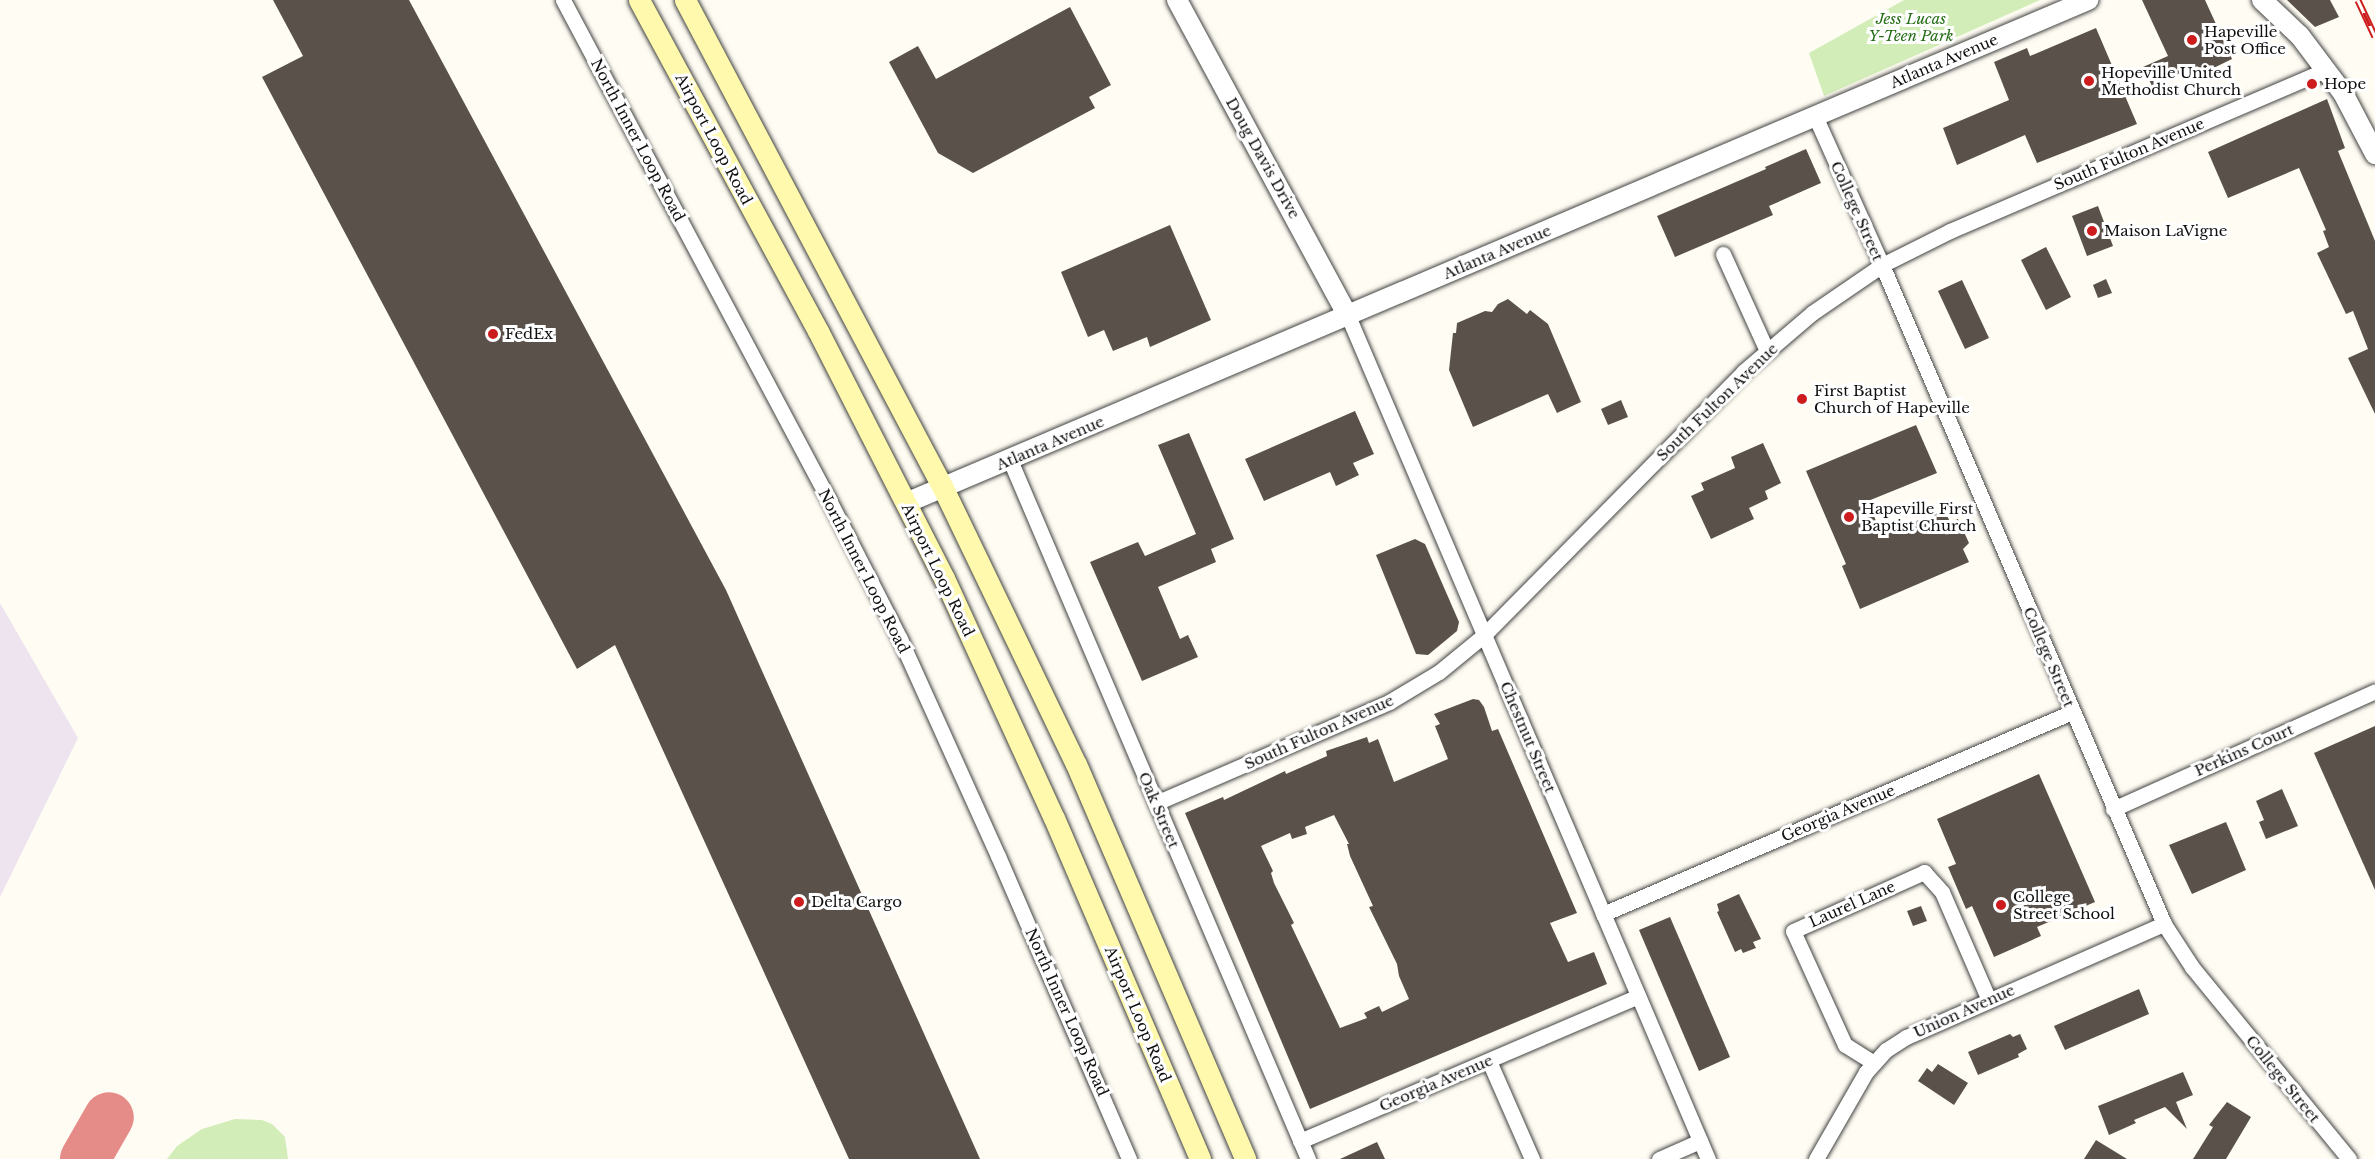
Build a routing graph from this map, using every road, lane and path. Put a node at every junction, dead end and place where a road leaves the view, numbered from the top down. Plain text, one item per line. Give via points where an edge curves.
1 (563, 0) edge
2 (639, 0) edge
3 (685, 0) edge
4 (1177, 0) edge
5 (2088, 0) edge
6 (2262, 0) edge
7 (2326, 70) junction
8 (1815, 116) junction
9 (2375, 154) edge
10 (1723, 254) dead end
11 (1882, 265) junction
12 (1348, 316) junction
13 (1767, 351) junction
14 (1010, 460) junction
15 (943, 488) junction
16 (906, 503) junction
17 (1484, 635) junction
18 (2375, 691) edge
19 (2072, 712) junction
20 (1156, 803) junction
21 (2113, 809) junction
22 (1603, 914) junction
23 (2164, 924) junction
24 (1638, 996) junction
25 (1989, 1000) junction
26 (1489, 1061) junction
27 (1874, 1063) junction
28 (1700, 1141) junction
29 (1300, 1142) junction
30 (1129, 1159) edge
31 (1200, 1159) edge
32 (1245, 1159) edge
33 (1308, 1159) edge
34 (1532, 1159) edge
35 (1659, 1159) edge
36 (1708, 1159) edge
37 (1816, 1159) edge
38 (2349, 1159) edge

1 - 30 street, North Inner Loop Road via 900,639
2 - 16 main road, Airport Loop Road
3 - 15 main road
4 - 12 street, Doug Davis Drive
5 - 8 street, Atlanta Avenue
6 - 7 street via 2300,36
7 - 9 street via 2343,93
7 - 11 street, South Fulton Avenue via 1950,231
8 - 11 street, College Street
8 - 12 street, Atlanta Avenue
10 - 13 street
11 - 13 street, South Fulton Avenue
11 - 19 street, College Street
12 - 14 street, Atlanta Avenue
12 - 17 street, Chestnut Street
13 - 17 street, South Fulton Avenue
14 - 15 street, Atlanta Avenue
14 - 20 street, Oak Street
15 - 16 street, Atlanta Avenue
15 - 32 main road via 1076,764
16 - 31 main road, Airport Loop Road via 1054,818
17 - 20 street, South Fulton Avenue via 1439,672 1389,702
17 - 22 street, Chestnut Street
18 - 21 street, Perkins Court
19 - 21 street, College Street
19 - 22 street, Georgia Avenue
20 - 29 street, Oak Street
21 - 23 street, College Street
22 - 24 street, Chestnut Street
23 - 25 street, Union Avenue
23 - 38 street, College Street via 2192,968
24 - 26 street, Georgia Avenue
24 - 28 street, Chestnut Street
25 - 27 street, Union Avenue via 1906,1037
25 - 27 street, Laurel Lane via 1942,891 1924,872 1793,931 1845,1045
26 - 29 street, Georgia Avenue
26 - 34 street
27 - 37 street, Union Avenue
28 - 35 street
28 - 36 street, Chestnut Street
29 - 33 street, Oak Street

